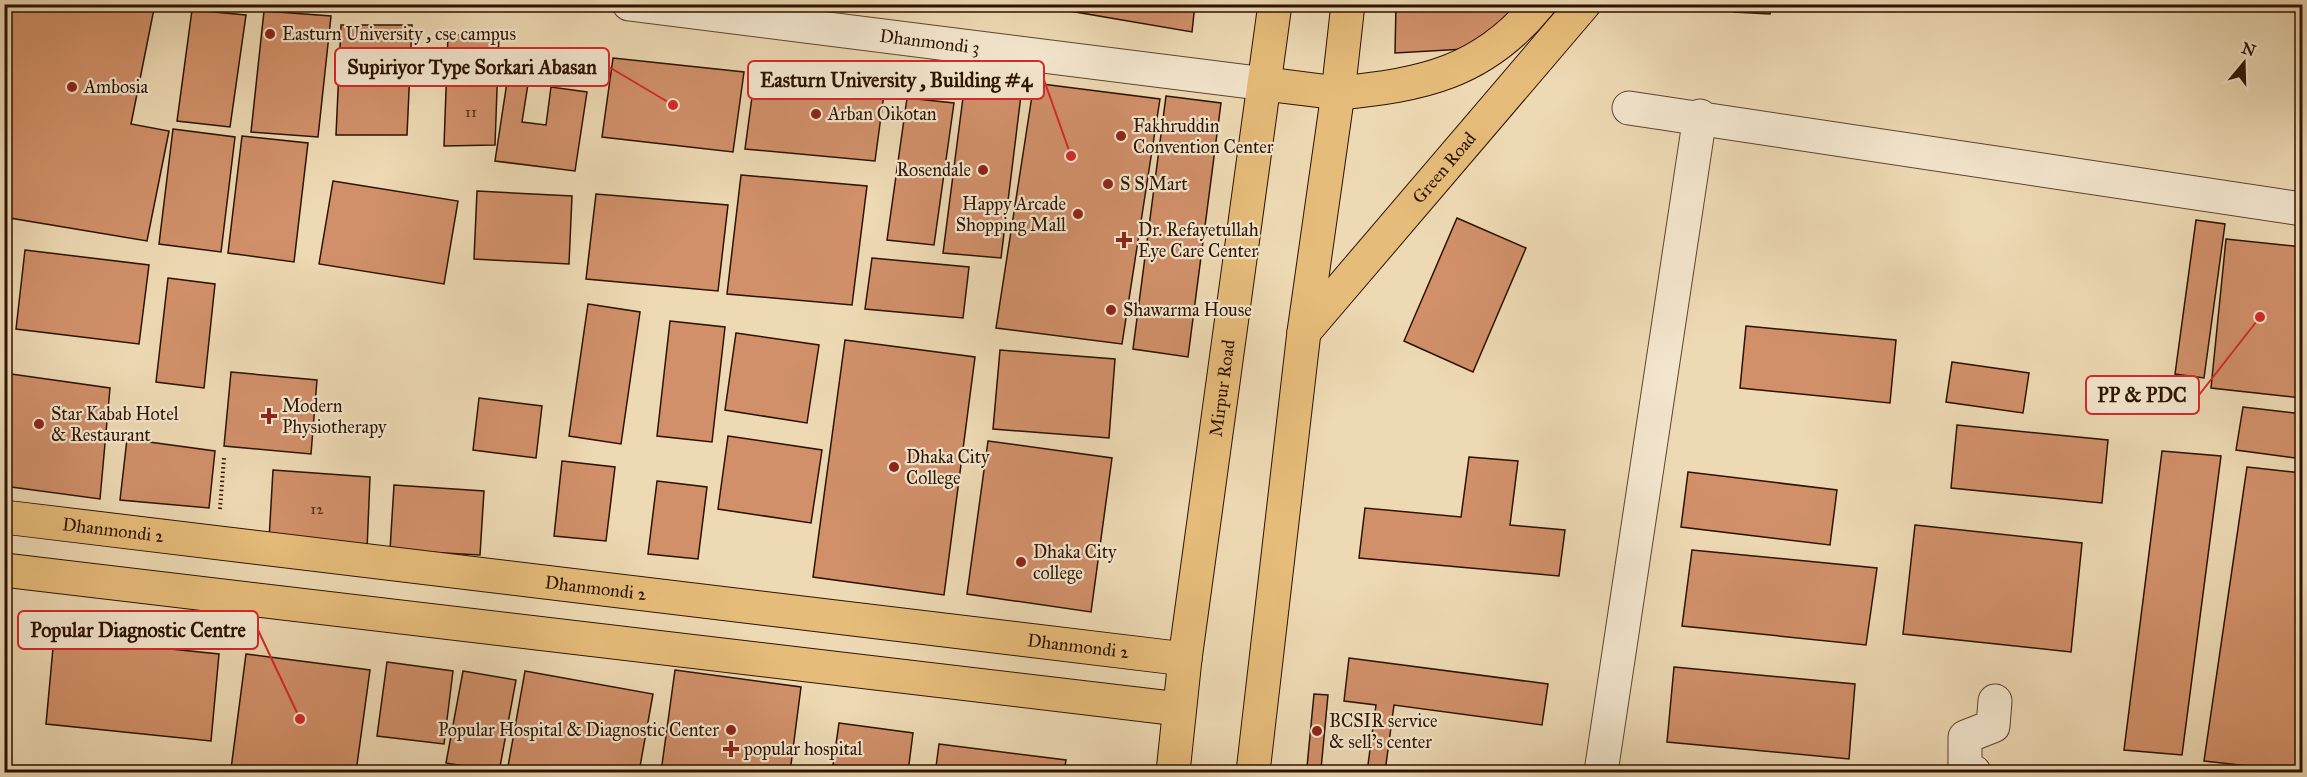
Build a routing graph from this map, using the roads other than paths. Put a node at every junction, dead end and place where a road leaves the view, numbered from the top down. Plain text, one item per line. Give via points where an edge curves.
1 (629, 4) edge
2 (1275, 4) edge
3 (1348, 4) edge
4 (1539, 4) edge
5 (1584, 4) edge
6 (1266, 84) junction
7 (1338, 93) junction
8 (1629, 108) dead end
9 (1700, 116) junction
10 (2302, 209) edge
11 (1304, 332) junction
12 (4, 517) edge
13 (4, 570) edge
14 (1185, 659) junction
15 (1264, 674) junction
16 (1995, 701) dead end
17 (1179, 709) junction
18 (1173, 772) edge
19 (1252, 772) edge
20 (1271, 772) edge
21 (1601, 772) edge
22 (1974, 772) edge

1 - 6 street, Dhanmondi 3
2 - 6 main road, Mirpur Road
3 - 7 main road
4 - 7 main road via 1523,24 1481,58 1444,75
5 - 11 main road, Green Road
6 - 7 main road
6 - 14 main road, Mirpur Road
7 - 11 main road
8 - 9 street
9 - 10 street
9 - 21 street
11 - 15 main road
12 - 14 main road, Dhanmondi 2
13 - 17 main road
14 - 17 main road, Mirpur Road
15 - 19 main road
15 - 20 main road via 1275,740
16 - 22 street via 1993,726 1965,737 1965,767
17 - 18 main road, Mirpur Road

